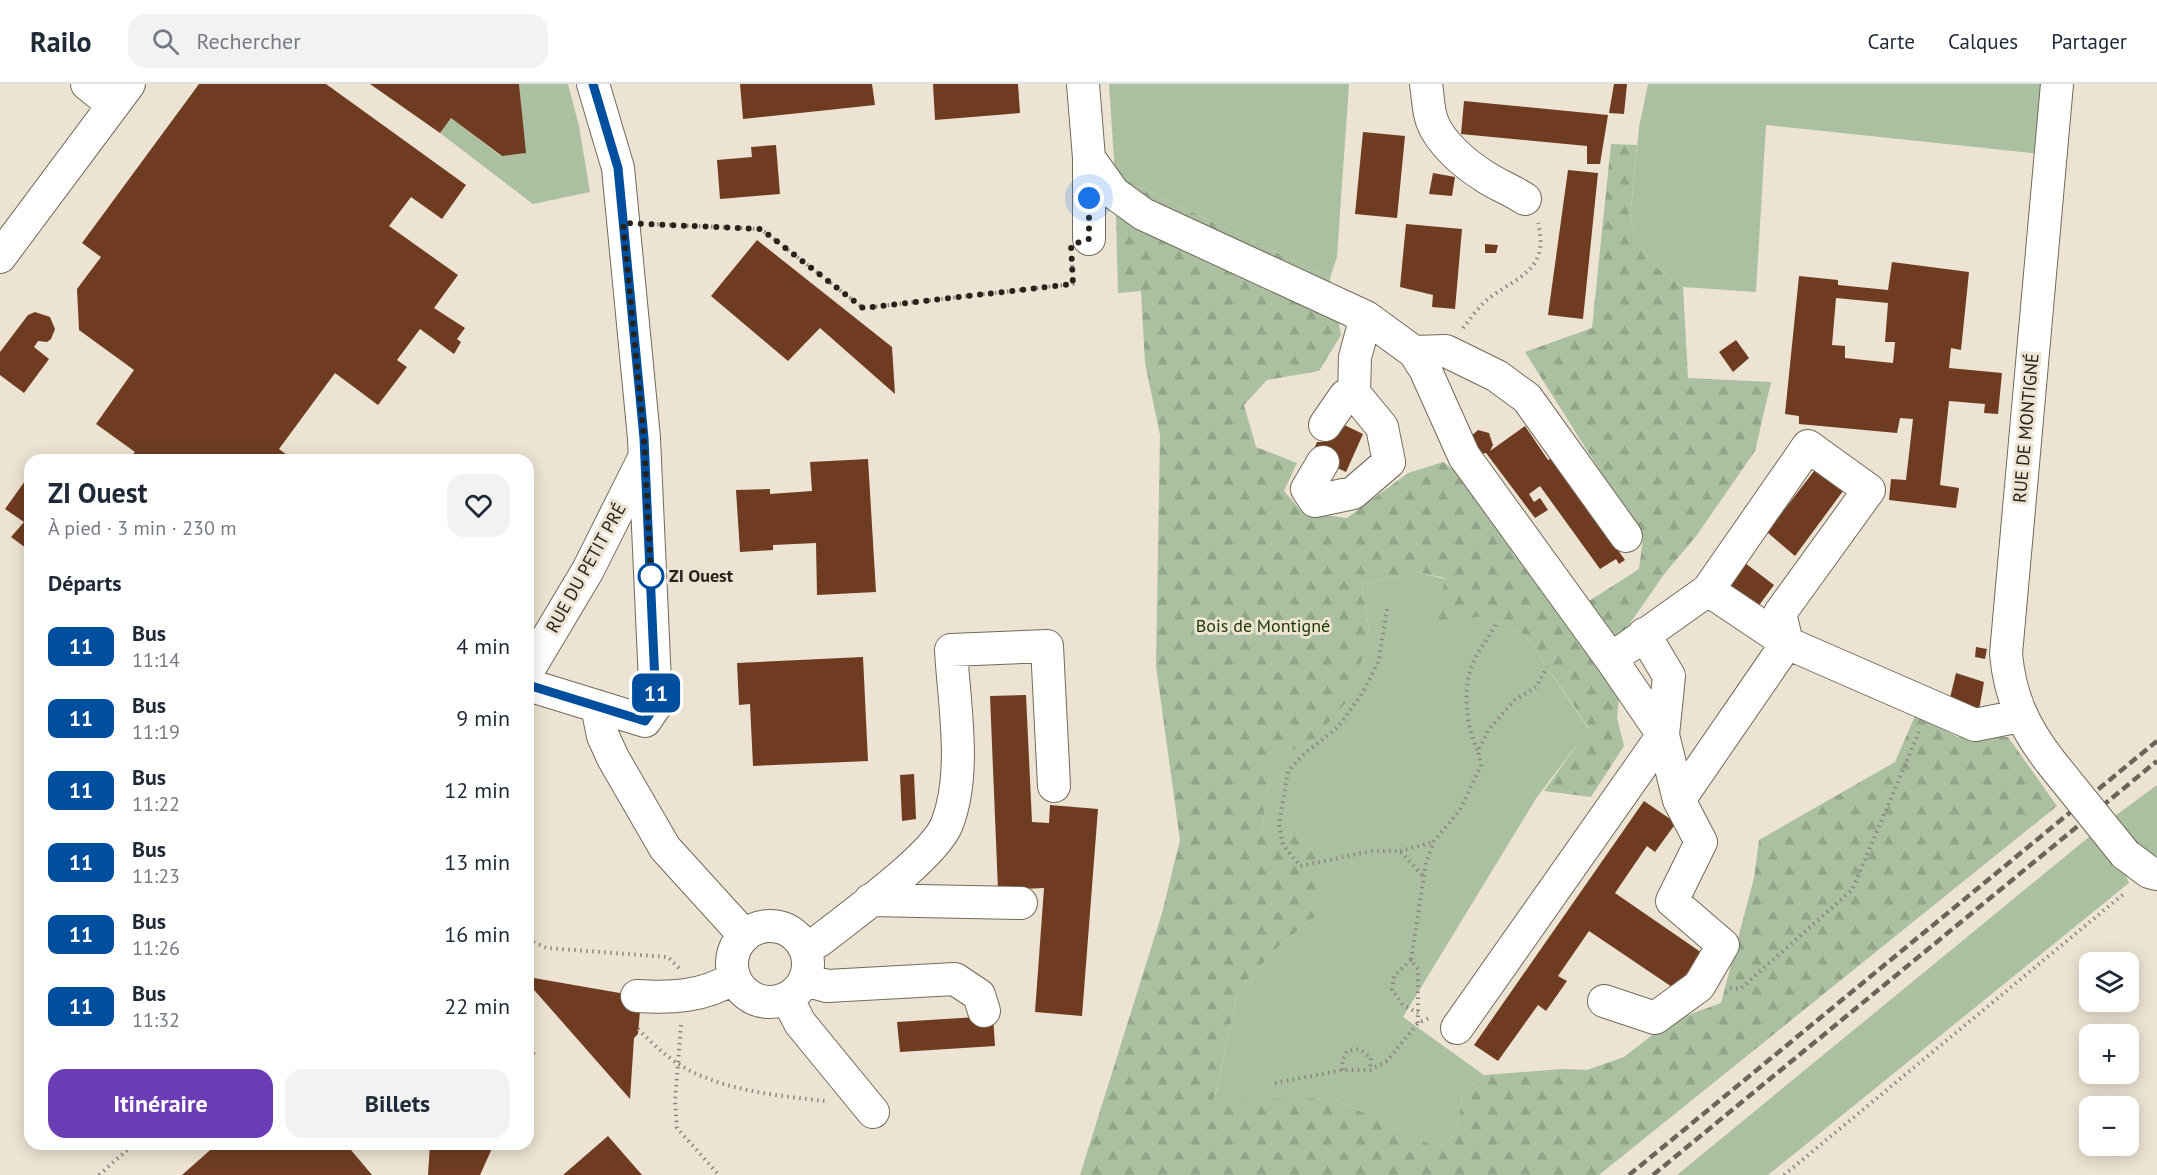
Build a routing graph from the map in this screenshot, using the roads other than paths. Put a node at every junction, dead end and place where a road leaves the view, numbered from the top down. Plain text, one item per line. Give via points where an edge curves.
1 (87, 84) edge
2 (593, 84) edge
3 (1083, 84) edge
4 (1426, 84) edge
5 (2057, 84) edge
6 (121, 95) edge
7 (1089, 158) junction
8 (1525, 200) road end
9 (1089, 239) road end
10 (0, 257) edge
11 (1366, 317) junction
12 (1414, 352) junction
13 (1354, 393) junction
14 (1325, 424) dead end
15 (644, 457) junction
16 (1323, 462) dead end
17 (1626, 536) dead end
18 (1708, 590) junction
19 (1644, 634) junction
20 (1787, 643) junction
21 (1611, 659) junction
22 (534, 661) edge
23 (534, 688) edge
24 (597, 706) junction
25 (2020, 716) junction
26 (1663, 735) junction
27 (1054, 786) dead end
28 (1679, 800) junction
29 (2144, 867) edge
30 (870, 900) junction
31 (1021, 903) dead end
32 (745, 936) junction
33 (805, 948) junction
34 (734, 978) junction
35 (796, 989) junction
36 (637, 996) dead end
37 (1604, 1001) dead end
38 (984, 1011) dead end
39 (1446, 1022) road end
40 (866, 1104) road end

1 - 6 street
2 - 15 street, RUE DU PETIT PRÉ via 618,168
3 - 7 street
4 - 8 street via 1432,122 1446,142 1485,177
5 - 25 street, RUE DE MONTIGNÉ via 2006,654 2008,677
6 - 10 street
7 - 9 street
7 - 11 street via 1114,193 1143,214
11 - 12 street
11 - 13 street via 1354,357
12 - 17 street via 1446,351 1497,376 1527,398
12 - 21 street via 1464,456
13 - 14 street via 1345,396
13 - 16 street via 1382,427 1389,462 1353,493 1315,501 1307,489
15 - 22 street, RUE DU PETIT PRÉ via 588,570
15 - 24 street, RUE DU PETIT PRÉ via 656,705 645,721
18 - 19 street
18 - 20 street
18 - 20 street via 1808,446 1869,490 1780,613
19 - 21 street
19 - 26 street via 1669,676
20 - 25 street via 1975,725
20 - 28 street
21 - 26 street
23 - 24 street, RUE DU PETIT PRÉ
24 - 32 street via 603,736 613,758 665,848
25 - 29 street, RUE DE MONTIGNÉ, bridge via 2050,761
26 - 28 street
26 - 39 street
27 - 30 street via 1047,646 951,651 958,776 947,825 918,860
28 - 37 street via 1701,842 1672,901 1723,945 1699,986 1655,1018
30 - 31 street
30 - 33 street
32 - 33 street via 755,929 778,927 789,931
32 - 34 street via 735,948
33 - 35 street via 808,959
34 - 35 street via 741,989 763,1002 775,1002
34 - 36 street via 722,986 683,998
35 - 38 street via 955,979 979,995
35 - 40 street via 800,1023

